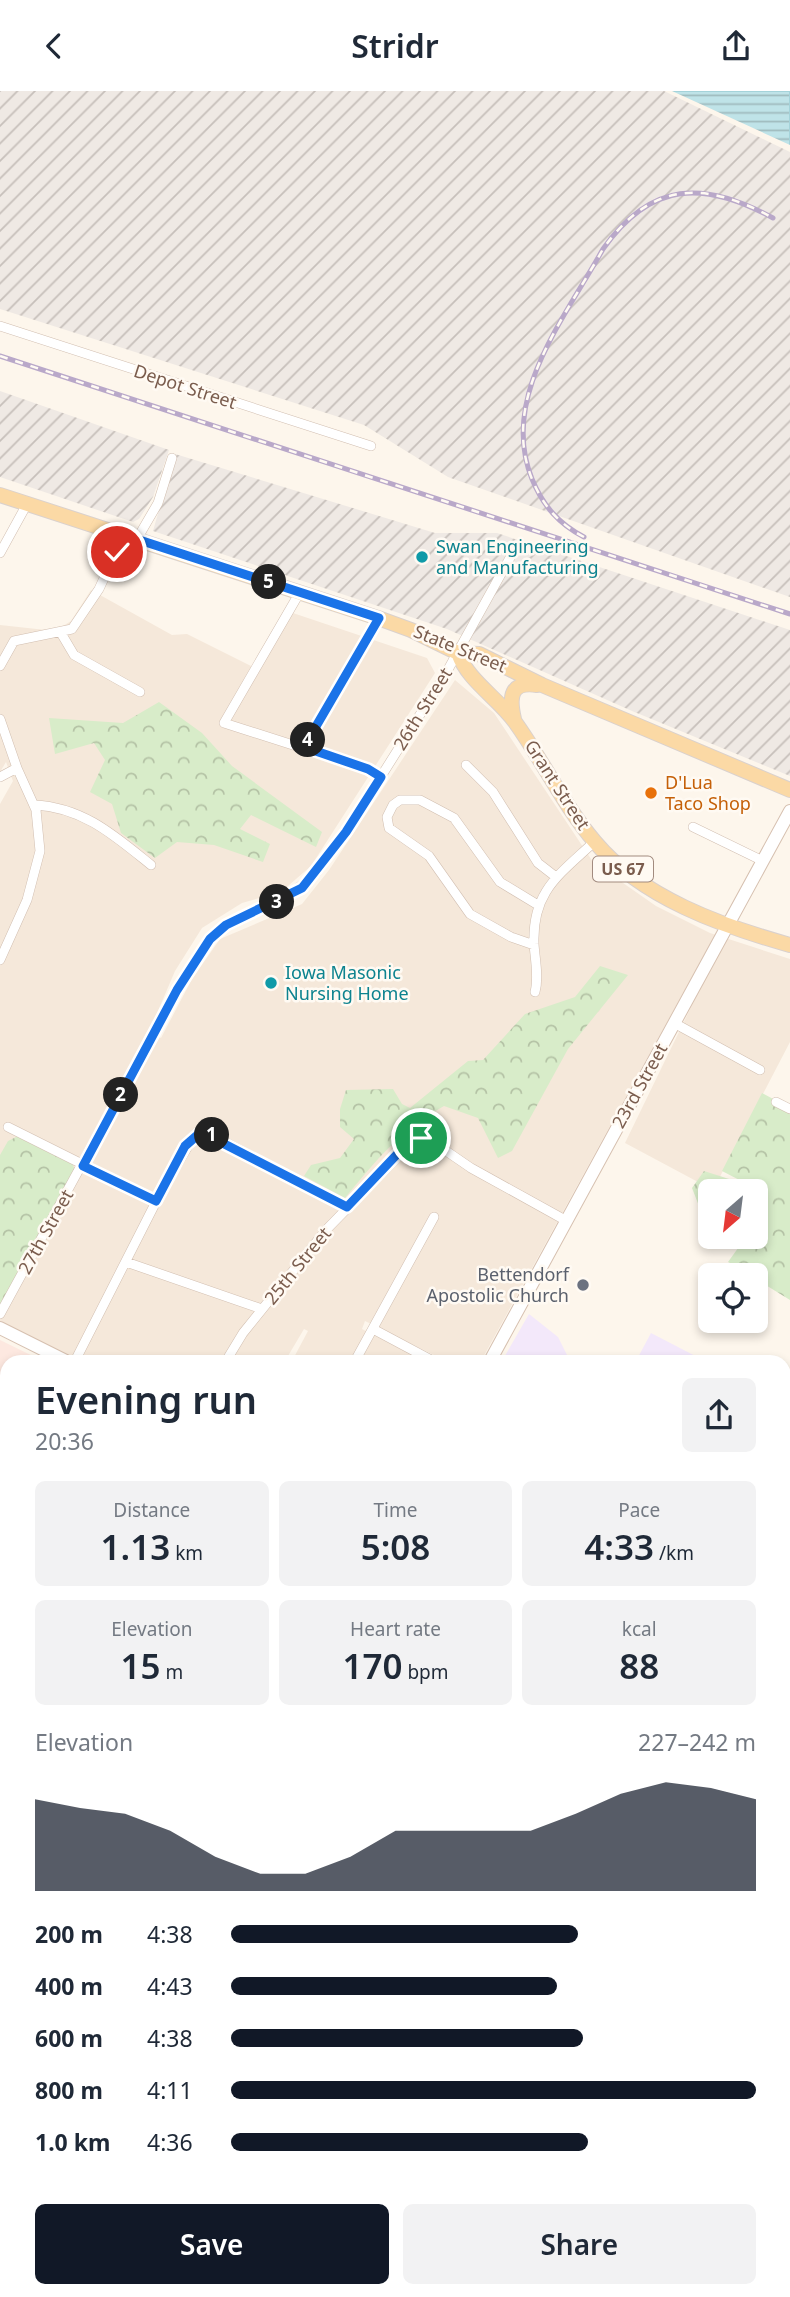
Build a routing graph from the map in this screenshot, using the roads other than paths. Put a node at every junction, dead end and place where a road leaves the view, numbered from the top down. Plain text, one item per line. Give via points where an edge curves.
1 (0, 326) edge
2 (371, 446) dead end
3 (172, 458) dead end
4 (0, 495) edge
5 (27, 504) junction
6 (130, 537) junction
7 (516, 547) dead end
8 (0, 553) edge
9 (300, 592) junction
10 (379, 618) junction
11 (61, 633) junction
12 (458, 653) junction
13 (0, 666) edge
14 (542, 685) junction
15 (140, 692) dead end
16 (0, 719) edge
17 (514, 721) junction
18 (304, 747) junction
19 (466, 765) dead end
20 (17, 768) junction
21 (0, 777) edge
22 (381, 777) junction
23 (790, 790) edge
24 (34, 805) junction
25 (790, 811) edge
26 (693, 827) dead end
27 (346, 832) joint
28 (594, 842) junction
29 (763, 860) junction
30 (151, 865) dead end
31 (556, 877) junction
32 (538, 905) junction
33 (728, 926) junction
34 (534, 945) junction
35 (790, 945) edge
36 (0, 960) edge
37 (535, 992) dead end
38 (674, 1023) junction
39 (760, 1070) dead end
40 (776, 1102) dead end
41 (790, 1109) edge
42 (8, 1127) dead end
43 (83, 1166) junction
44 (156, 1201) junction
45 (347, 1207) junction
46 (434, 1217) dead end
47 (565, 1220) junction
48 (126, 1262) junction
49 (262, 1309) junction
50 (0, 1314) edge
51 (0, 1328) edge
52 (373, 1329) junction
53 (54, 1355) edge
54 (78, 1355) edge
55 (230, 1355) edge
56 (358, 1355) edge
57 (422, 1355) edge
58 (493, 1355) edge

1 - 2 street, Depot Street
3 - 6 street via 158,503
4 - 5 main road, State Street / US 67
5 - 6 main road, State Street / US 67
5 - 8 street
6 - 9 main road, State Street / US 67
6 - 11 street via 72,629
7 - 12 street, 26th Street
9 - 10 main road, State Street / US 67
9 - 18 street via 224,723
10 - 12 main road, State Street / US 67
10 - 18 street
11 - 13 street via 14,641
11 - 15 street via 74,655
12 - 14 main road, State Street / US 67 via 479,654
12 - 17 main road, Grant Street / US 67 via 472,676
12 - 22 street, 26th Street
14 - 17 main road via 523,684 512,691
14 - 23 main road, State Street / US 67
16 - 20 street
17 - 28 main road, Grant Street / US 67
18 - 22 street
19 - 31 street via 493,792 538,863
20 - 21 street
20 - 24 street
22 - 27 street, 26th Street
24 - 30 street via 58,806 80,814
24 - 36 street via 40,851 37,870
25 - 29 street, 23rd Street
26 - 29 street
27 - 43 street, 27th Street via 302,888 226,925 210,939 177,990
28 - 31 street
28 - 33 main road, Grant Street / US 67 via 641,883
29 - 33 street, 23rd Street
31 - 32 street
32 - 34 street
32 - 34 street via 500,882 454,818 419,800 400,800 393,805 387,817 389,828 429,856 470,914
33 - 35 main road, Grant Street / US 67
33 - 38 street, 23rd Street
34 - 37 street
38 - 39 street
38 - 47 street, 23rd Street
40 - 41 street
42 - 43 street
43 - 44 street
43 - 50 street, 27th Street
44 - 45 street via 185,1146 201,1132
44 - 48 street
45 - 47 street, 25th Street via 406,1145 421,1138
45 - 49 street, 25th Street
46 - 52 street
47 - 58 street, 23rd Street
48 - 49 street
48 - 54 street
49 - 55 street, 25th Street
51 - 53 street
52 - 56 street
52 - 57 street

